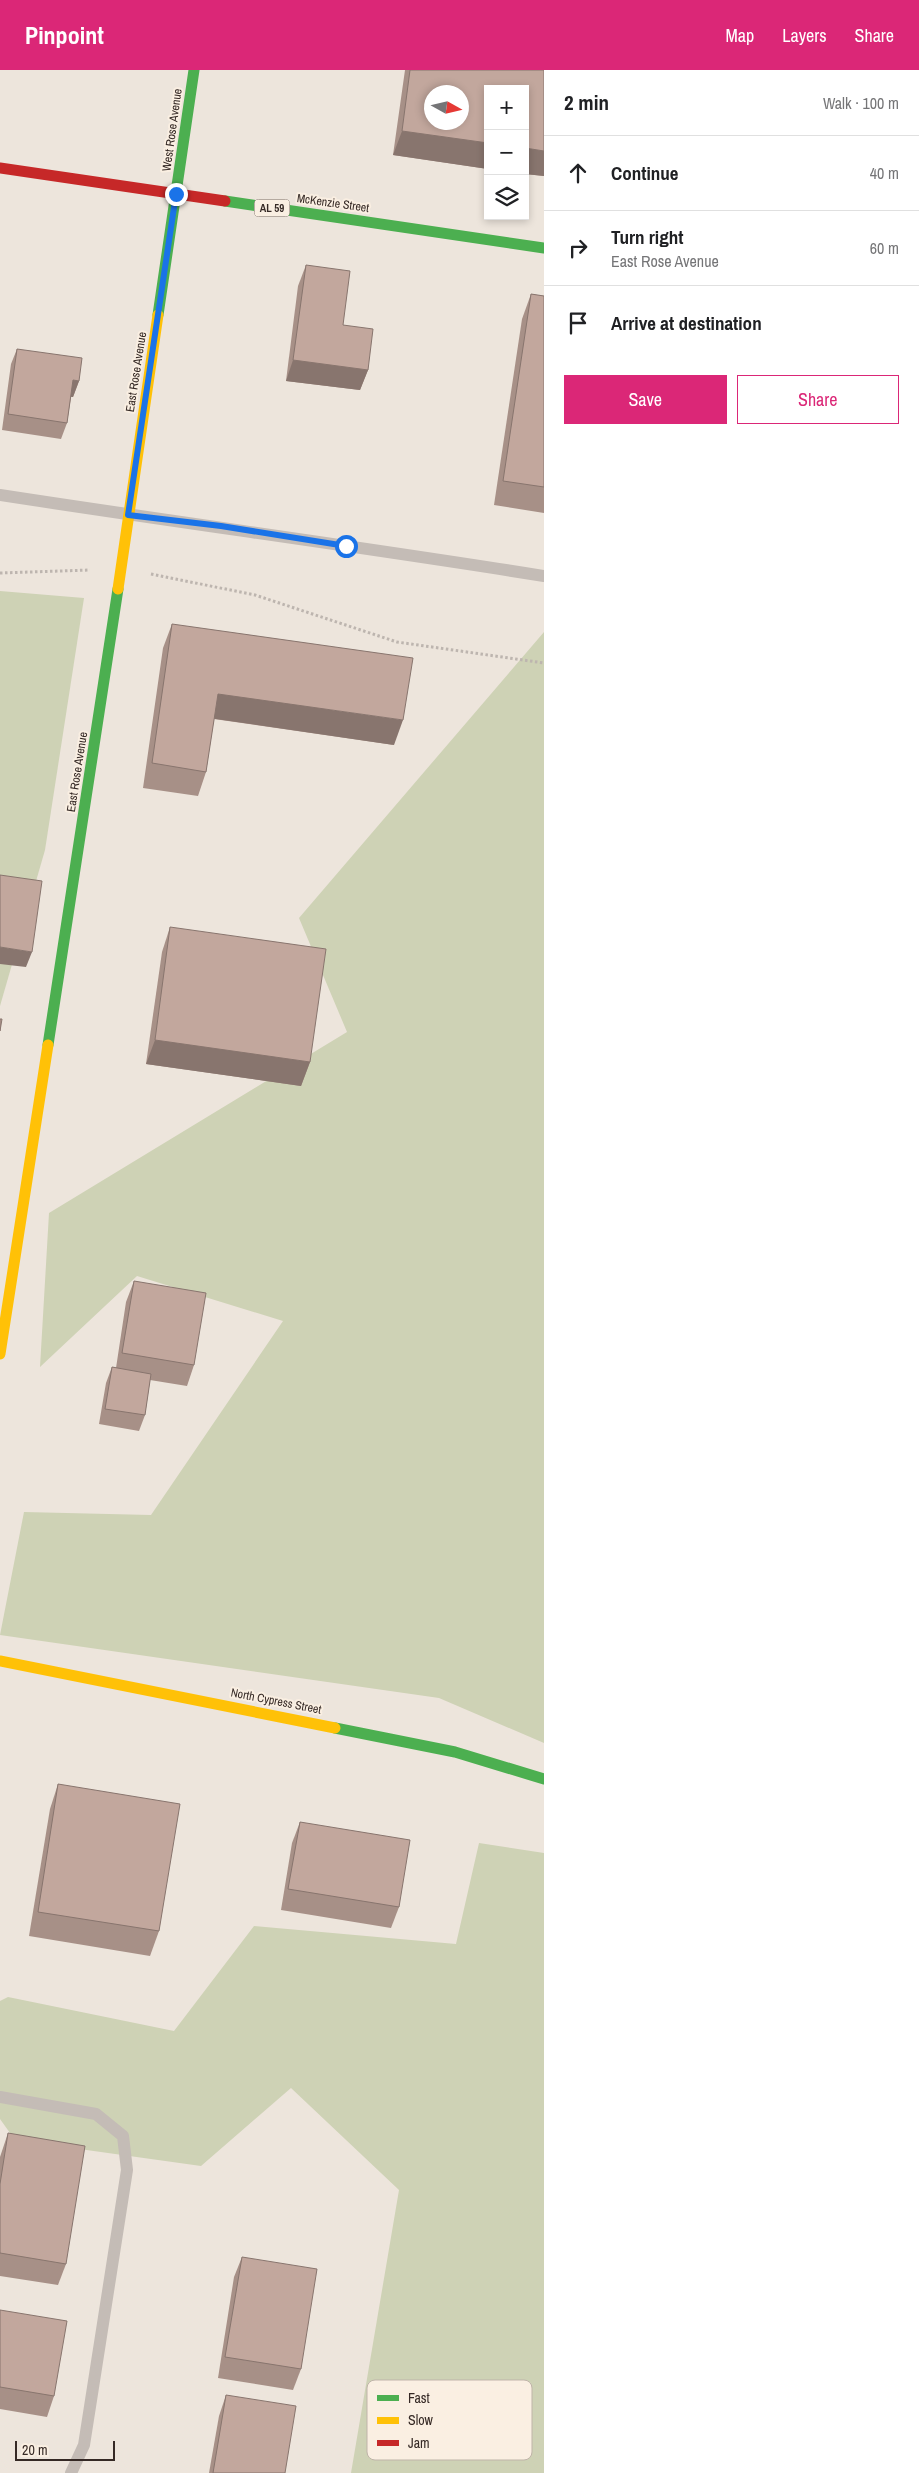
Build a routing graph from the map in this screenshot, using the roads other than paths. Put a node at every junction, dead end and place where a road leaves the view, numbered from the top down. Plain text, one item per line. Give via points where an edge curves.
1 (194, 70) edge
2 (0, 168) edge
3 (176, 194) junction
4 (544, 248) edge
5 (0, 495) edge
6 (128, 515) junction
7 (544, 576) edge
8 (0, 1354) edge
9 (0, 1661) edge
10 (544, 1779) edge
11 (0, 2097) edge
12 (71, 2473) edge

1 - 3 street, West Rose Avenue
2 - 3 street, McKenzie Street / AL 59
3 - 4 street, McKenzie Street / AL 59
3 - 6 street, East Rose Avenue
5 - 6 lane
6 - 7 lane via 221,526
6 - 8 street, East Rose Avenue
9 - 10 street, North Cypress Street via 455,1752
11 - 12 lane via 96,2114 124,2136 127,2170 84,2445

